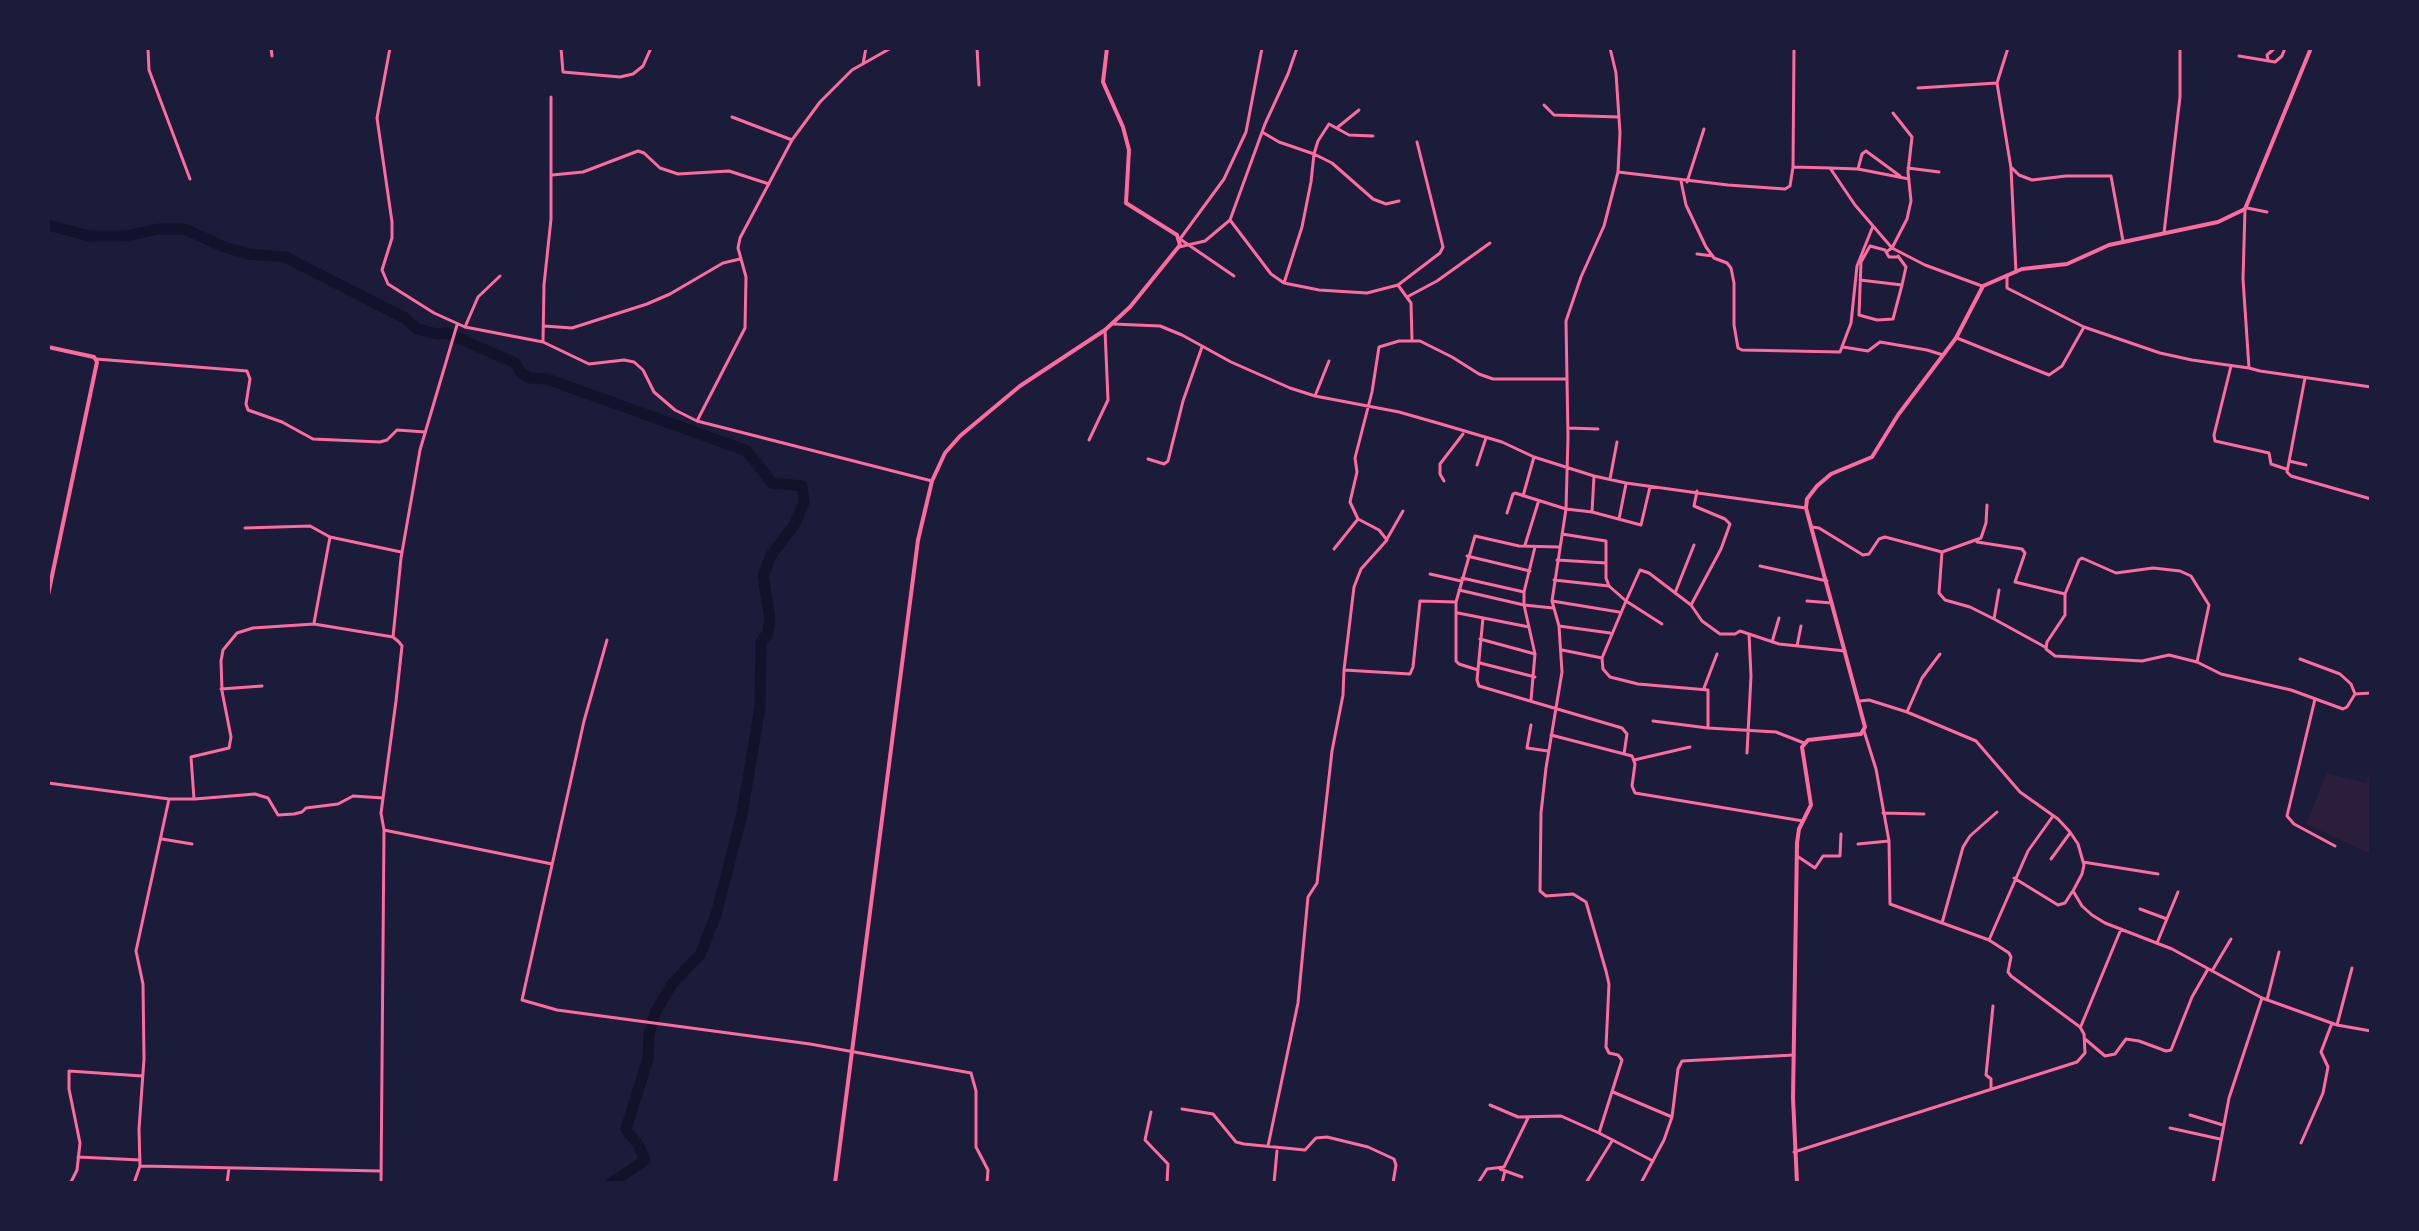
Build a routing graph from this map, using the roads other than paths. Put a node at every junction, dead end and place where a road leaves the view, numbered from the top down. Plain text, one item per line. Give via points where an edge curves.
1 (147, 48) edge
2 (202, 48) edge
3 (271, 48) edge
4 (390, 48) edge
5 (561, 48) edge
6 (651, 48) edge
7 (866, 48) edge
8 (891, 48) edge
9 (977, 48) edge
10 (1107, 48) edge
11 (1262, 48) edge
12 (1290, 48) edge
13 (1610, 48) edge
14 (1794, 48) edge
15 (2008, 48) edge
16 (2180, 48) edge
17 (2275, 48) edge
18 (2285, 48) edge
19 (2311, 48) edge
20 (1297, 49) edge
21 (272, 56) dead end
22 (2239, 56) dead end
23 (2268, 60) junction
24 (863, 64) junction
25 (1997, 83) junction
26 (979, 85) dead end
27 (1918, 88) dead end
28 (551, 97) dead end
29 (1544, 105) dead end
30 (1359, 110) dead end
31 (1893, 113) dead end
32 (732, 117) dead end
33 (1619, 117) junction
34 (1338, 127) junction
35 (1704, 129) dead end
36 (1262, 132) junction
37 (1373, 136) dead end
38 (792, 140) junction
39 (1417, 142) dead end
40 (1314, 154) junction
41 (1793, 167) junction
42 (1830, 168) junction
43 (1908, 168) junction
44 (2011, 168) junction
45 (1858, 169) junction
46 (1618, 172) junction
47 (1939, 172) dead end
48 (552, 175) junction
49 (1900, 176) junction
50 (190, 179) dead end
51 (1909, 179) junction
52 (1681, 181) junction
53 (1687, 182) junction
54 (769, 184) junction
55 (1399, 201) dead end
56 (2242, 211) junction
57 (2267, 212) dead end
58 (1230, 220) junction
59 (2243, 221) junction
60 (1873, 226) junction
61 (2164, 233) junction
62 (1180, 239) junction
63 (2123, 241) junction
64 (1490, 243) dead end
65 (1189, 244) junction
66 (1178, 247) junction
67 (1892, 248) junction
68 (1886, 252) junction
69 (1697, 254) dead end
70 (1713, 256) junction
71 (1898, 256) junction
72 (740, 259) junction
73 (2016, 272) junction
74 (2007, 275) junction
75 (500, 276) dead end
76 (1234, 276) dead end
77 (1860, 280) junction
78 (1284, 283) junction
79 (1398, 285) junction
80 (1902, 285) junction
81 (1983, 286) junction
82 (1407, 297) junction
83 (1113, 324) junction
84 (457, 325) junction
85 (544, 326) junction
86 (465, 327) junction
87 (2084, 327) junction
88 (1105, 330) junction
89 (1956, 338) junction
90 (1412, 340) junction
91 (543, 342) junction
92 (48, 347) edge
93 (1202, 347) junction
94 (1843, 347) junction
95 (1943, 355) junction
96 (96, 359) junction
97 (1329, 361) dead end
98 (2231, 366) junction
99 (2249, 368) junction
100 (2305, 378) junction
101 (1567, 379) junction
102 (2371, 387) edge
103 (1315, 396) junction
104 (1367, 407) junction
105 (697, 421) junction
106 (1568, 428) junction
107 (1598, 429) dead end
108 (425, 432) junction
109 (1464, 432) junction
110 (1486, 438) junction
111 (1089, 440) dead end
112 (1617, 442) dead end
113 (1534, 457) junction
114 (1148, 459) dead end
115 (2289, 461) junction
116 (1477, 465) dead end
117 (2306, 465) dead end
118 (1568, 467) junction
119 (2287, 469) junction
120 (1594, 476) junction
121 (1610, 479) junction
122 (932, 481) junction
123 (1444, 481) dead end
124 (1626, 483) junction
125 (1650, 486) junction
126 (1697, 491) junction
127 (1523, 496) junction
128 (2371, 499) edge
129 (1539, 501) junction
130 (1987, 505) dead end
131 (1806, 508) junction
132 (1566, 509) junction
133 (1403, 511) dead end
134 (1592, 512) junction
135 (1507, 513) dead end
136 (1358, 519) junction
137 (1619, 519) junction
138 (1812, 527) junction
139 (245, 528) dead end
140 (1562, 534) junction
141 (330, 537) junction
142 (1387, 540) junction
143 (1973, 542) junction
144 (1525, 545) junction
145 (1535, 545) junction
146 (1694, 545) dead end
147 (1560, 547) junction
148 (1334, 549) dead end
149 (402, 552) junction
150 (1942, 552) junction
151 (1467, 556) junction
152 (1557, 560) junction
153 (48, 561) edge
154 (56, 563) junction
155 (1606, 563) junction
156 (1760, 566) dead end
157 (1530, 571) junction
158 (1430, 574) dead end
159 (1461, 580) junction
160 (1554, 580) junction
161 (1827, 581) junction
162 (1609, 586) junction
163 (1459, 590) junction
164 (1999, 590) dead end
165 (1524, 592) junction
166 (1675, 593) junction
167 (2065, 594) junction
168 (48, 595) edge
169 (1552, 601) junction
170 (1626, 601) junction
171 (1807, 601) dead end
172 (1456, 602) junction
173 (1832, 603) junction
174 (1524, 605) junction
175 (1691, 605) junction
176 (1553, 608) junction
177 (1620, 612) junction
178 (1457, 613) junction
179 (1483, 618) junction
180 (1779, 618) dead end
181 (1994, 619) junction
182 (314, 624) junction
183 (1662, 624) dead end
184 (1559, 626) junction
185 (1801, 626) dead end
186 (1529, 627) junction
187 (1612, 633) junction
188 (1749, 634) junction
189 (393, 637) junction
190 (1480, 639) junction
191 (607, 640) dead end
192 (1772, 642) junction
193 (1797, 646) junction
194 (2046, 647) junction
195 (1562, 650) junction
196 (1845, 651) junction
197 (1535, 654) junction
198 (1717, 654) dead end
199 (1940, 654) dead end
200 (1602, 658) junction
201 (2300, 659) dead end
202 (2197, 662) junction
203 (1479, 663) junction
204 (1344, 670) junction
205 (1478, 670) junction
206 (1535, 677) junction
207 (262, 686) dead end
208 (1704, 688) junction
209 (221, 689) junction
210 (2371, 693) edge
211 (2355, 694) junction
212 (2315, 699) junction
213 (1531, 700) junction
214 (1860, 701) junction
215 (1555, 709) junction
216 (1907, 712) junction
217 (1653, 721) dead end
218 (1531, 725) dead end
219 (1708, 728) junction
220 (1749, 731) junction
221 (1864, 731) junction
222 (1551, 735) junction
223 (1804, 743) junction
224 (1690, 747) dead end
225 (1548, 751) junction
226 (1747, 753) dead end
227 (1624, 754) junction
228 (1634, 760) junction
229 (48, 783) edge
230 (383, 798) junction
231 (169, 799) junction
232 (194, 799) junction
233 (1997, 812) dead end
234 (1883, 813) junction
235 (1924, 814) dead end
236 (2053, 816) junction
237 (1803, 821) junction
238 (384, 830) junction
239 (2070, 832) junction
240 (1841, 834) dead end
241 (162, 839) junction
242 (1889, 841) junction
243 (192, 844) dead end
244 (1858, 844) dead end
245 (2335, 846) dead end
246 (1797, 858) junction
247 (2051, 859) dead end
248 (2083, 862) junction
249 (552, 864) junction
250 (2158, 874) dead end
251 (2014, 878) junction
252 (2073, 891) junction
253 (2178, 892) dead end
254 (2140, 909) dead end
255 (2167, 919) junction
256 (1942, 923) junction
257 (2121, 929) junction
258 (2231, 939) dead end
259 (1989, 940) junction
260 (2157, 943) junction
261 (2279, 952) dead end
262 (2352, 968) dead end
263 (2210, 970) junction
264 (2264, 999) junction
265 (1993, 1006) dead end
266 (2334, 1024) junction
267 (2080, 1027) junction
268 (2371, 1031) edge
269 (2085, 1039) junction
270 (851, 1053) junction
271 (1794, 1055) junction
272 (142, 1076) junction
273 (1991, 1088) junction
274 (1613, 1092) junction
275 (1490, 1105) dead end
276 (1182, 1109) dead end
277 (1151, 1112) dead end
278 (2190, 1115) dead end
279 (1672, 1117) junction
280 (1528, 1118) junction
281 (2223, 1125) junction
282 (2170, 1128) dead end
283 (1599, 1133) junction
284 (2220, 1139) junction
285 (1612, 1141) junction
286 (2301, 1143) dead end
287 (1268, 1146) junction
288 (1277, 1149) junction
289 (1794, 1152) junction
290 (78, 1157) junction
291 (1653, 1161) junction
292 (140, 1163) junction
293 (229, 1168) junction
294 (1503, 1170) junction
295 (381, 1171) junction
296 (1522, 1177) dead end
297 (66, 1183) edge
298 (134, 1183) edge
299 (227, 1183) edge
300 (381, 1183) edge
301 (835, 1183) edge
302 (987, 1183) edge
303 (1167, 1183) edge
304 (1274, 1183) edge
305 (1393, 1183) edge
306 (1478, 1183) edge
307 (1502, 1183) edge
308 (1586, 1183) edge
309 (1641, 1183) edge
310 (1797, 1183) edge
311 (2213, 1183) edge

1 - 2 street
1 - 50 street via 149,70
3 - 21 street
4 - 84 street via 377,118 392,222 383,275 392,287
5 - 6 street via 563,72 620,77 643,66
7 - 24 street
8 - 24 street
9 - 26 street
10 - 62 street via 1103,82 1129,150 1126,203
11 - 62 street via 1246,132 1224,179
12 - 20 street
13 - 33 street
14 - 41 street
15 - 25 street
16 - 61 street via 2180,97
17 - 23 street
18 - 23 street via 2277,61
19 - 56 street
20 - 36 street
22 - 23 street
24 - 38 street via 820,102
25 - 27 street
25 - 44 street
28 - 48 street
29 - 33 street via 1554,115
30 - 34 street
31 - 43 street via 1912,137
32 - 38 street
33 - 46 street
34 - 37 street via 1349,135
34 - 40 street via 1326,127
35 - 53 street
36 - 40 street
36 - 58 street
38 - 54 street
39 - 79 street via 1443,247
40 - 55 street via 1373,199
40 - 78 street via 1302,227
41 - 42 street
41 - 53 street via 1785,189
42 - 45 street
42 - 60 street
43 - 47 street
43 - 51 street
44 - 63 street via 2032,180 2111,176
44 - 73 street
45 - 49 street
45 - 49 street via 1866,151
46 - 52 street
46 - 101 street via 1604,226 1566,321
48 - 54 street via 583,172 638,151 678,174 729,171
48 - 85 street
49 - 51 street
51 - 67 street via 1910,209
52 - 53 street
52 - 70 street via 1686,205
54 - 72 street via 740,238
56 - 57 street
56 - 59 street
56 - 59 street
56 - 61 street
58 - 65 street via 1205,241
58 - 78 street via 1271,274
59 - 99 street
60 - 67 street
60 - 94 street via 1857,266
61 - 63 street
62 - 65 street
62 - 66 street
63 - 73 street via 2067,264
64 - 82 street
65 - 66 street
65 - 76 street
66 - 83 street
67 - 68 street
67 - 71 street
68 - 71 street
68 - 77 street via 1870,246 1861,262
69 - 70 street
70 - 94 street via 1727,263 1733,275 1738,348 1840,352
71 - 80 street via 1906,267
71 - 81 street
72 - 85 street via 647,304 577,327
72 - 105 street via 746,277 745,328
73 - 74 street
74 - 81 street
74 - 87 street via 2007,288
75 - 86 street via 478,297
77 - 80 street
77 - 80 street via 1859,315 1877,320 1893,319
78 - 79 street via 1367,293
79 - 82 street
81 - 89 street
82 - 90 street
83 - 88 street
83 - 93 street via 1160,326
84 - 86 street
84 - 108 street
85 - 91 street
86 - 91 street
87 - 89 street via 2062,366 2049,375
87 - 98 street via 2160,353
88 - 111 street via 1108,400
88 - 122 street via 1020,386 960,436
89 - 95 street
90 - 101 street via 1493,379
90 - 104 street via 1379,347
91 - 105 street via 589,364 634,362 654,392
92 - 96 street
93 - 103 street
93 - 114 street via 1168,461
94 - 95 street via 1868,351 1880,342
95 - 131 street via 1872,457 1823,480 1811,492
96 - 108 street via 247,371 248,410 313,439 383,442 397,430
96 - 154 street
97 - 103 street
98 - 99 street
98 - 119 street via 2215,441 2269,453 2271,464
99 - 100 street
100 - 102 street
100 - 115 street
101 - 106 street
103 - 104 street
104 - 109 street
104 - 136 street via 1350,502
105 - 122 street
106 - 107 street
106 - 118 street
108 - 149 street
109 - 110 street
109 - 123 street via 1440,464
110 - 113 street
110 - 116 street
112 - 121 street
113 - 118 street
113 - 127 street
115 - 117 street
115 - 119 street
118 - 120 street
118 - 132 street
119 - 128 street via 2291,476
120 - 121 street
120 - 134 street
121 - 124 street
122 - 270 street via 918,540
124 - 125 street
124 - 137 street
125 - 126 street
125 - 137 street via 1643,523
126 - 131 street
126 - 175 street via 1694,506 1727,520 1730,528
127 - 129 street
127 - 135 street via 1513,494
129 - 132 street
129 - 144 street
130 - 143 street via 1982,536
131 - 138 street
132 - 134 street
132 - 140 street
133 - 142 street
134 - 137 street
136 - 142 street
136 - 148 street
138 - 150 street via 1863,555 1882,537
138 - 161 street
139 - 141 street via 310,526
140 - 147 street
140 - 155 street via 1606,541
141 - 149 street
141 - 182 street
142 - 204 street via 1361,569 1354,587
143 - 150 street
143 - 167 street via 2022,549 2015,582
144 - 145 street
144 - 151 street via 1475,536
145 - 147 street
145 - 157 street
146 - 166 street
147 - 152 street
149 - 189 street
150 - 181 street via 1942,597
151 - 157 street
151 - 159 street
152 - 155 street
152 - 160 street
153 - 154 street
154 - 168 street
155 - 162 street
156 - 161 street
157 - 165 street
158 - 159 street
159 - 163 street
159 - 165 street
160 - 162 street
160 - 169 street
161 - 173 street
162 - 170 street
163 - 172 street
163 - 174 street
164 - 181 street
165 - 174 street
166 - 170 street via 1640,570
166 - 175 street
167 - 194 street via 2065,615
167 - 202 street via 2081,558 2116,573 2153,568 2187,573 2209,605
169 - 176 street
169 - 177 street
170 - 177 street
170 - 183 street
171 - 173 street
172 - 178 street
172 - 204 street via 1420,601 1410,674
173 - 196 street
174 - 176 street
174 - 186 street
175 - 188 street via 1720,634
176 - 184 street
177 - 187 street
178 - 179 street
178 - 205 street via 1456,661
179 - 186 street
179 - 190 street
180 - 192 street
181 - 194 street
182 - 189 street
182 - 209 street via 237,633 222,655
184 - 187 street
184 - 195 street
185 - 193 street
186 - 197 street
187 - 200 street
188 - 192 street
188 - 220 street
189 - 230 street via 402,646
190 - 197 street
190 - 203 street
191 - 249 street
192 - 193 street
193 - 196 street
194 - 202 street via 2055,656 2083,660 2142,661 2169,655
195 - 200 street
195 - 215 street
196 - 214 street
197 - 206 street
198 - 208 street
199 - 216 street
200 - 208 street via 1610,677
201 - 211 street via 2340,674
202 - 212 street via 2221,674
203 - 205 street
203 - 206 street
204 - 287 street via 1317,883 1308,897 1298,1003
205 - 213 street via 1479,686
206 - 213 street
207 - 209 street
208 - 219 street via 1710,693
209 - 232 street via 231,742 226,750 191,757
210 - 211 street
211 - 212 street via 2343,709
212 - 245 street via 2287,816
213 - 215 street
214 - 216 street
214 - 221 street
215 - 222 street
215 - 227 street via 1625,730
216 - 236 street via 1976,741 2020,792
217 - 219 street
218 - 225 street via 1527,748
219 - 220 street
220 - 223 street via 1776,732
220 - 226 street
221 - 223 street
221 - 234 street
222 - 225 street
222 - 227 street
223 - 237 street via 1811,805
224 - 228 street
225 - 274 street via 1540,891 1546,896 1573,894 1586,902 1609,984 1607,1050 1622,1060
227 - 228 street
228 - 237 street via 1635,793
229 - 231 street
230 - 232 street via 353,796 286,815 278,815 268,798 255,794
230 - 238 street
231 - 232 street
231 - 241 street
233 - 256 street via 1963,847
234 - 235 street
234 - 242 street
236 - 239 street
236 - 251 street
237 - 246 street
238 - 249 street
238 - 295 street
239 - 247 street
239 - 248 street
240 - 246 street via 1839,857 1823,856 1815,868
241 - 243 street
241 - 272 street via 136,951 143,984
242 - 244 street
242 - 256 street via 1889,903
246 - 271 street
248 - 250 street
248 - 252 street
249 - 270 street via 522,1000 557,1010
251 - 252 street via 2058,905
251 - 259 street
252 - 257 street via 2092,915
253 - 255 street
254 - 255 street
255 - 260 street
256 - 259 street
257 - 260 street
257 - 267 street
258 - 263 street
259 - 267 street via 2011,955 2011,976
260 - 263 street
261 - 264 street
262 - 266 street
263 - 264 street
263 - 269 street via 2192,997 2171,1050 2126,1039 2115,1054 2105,1056
264 - 266 street
264 - 281 street
265 - 273 street via 1986,1075
266 - 268 street
266 - 286 street via 2322,1047 2329,1070 2323,1093
267 - 269 street
269 - 273 street via 2085,1053 2077,1062
270 - 301 street
270 - 302 street via 973,1076 976,1147 988,1170
271 - 279 street via 1682,1061
271 - 289 street
272 - 290 street via 69,1071
272 - 292 street
273 - 289 street
274 - 279 street
274 - 283 street
275 - 280 street
276 - 287 street via 1213,1114 1236,1142
277 - 303 street via 1145,1140 1168,1164
278 - 281 street
279 - 291 street
280 - 283 street via 1555,1115
280 - 294 street
281 - 284 street
282 - 284 street
283 - 285 street
284 - 311 street
285 - 291 street
285 - 308 street
287 - 288 street
288 - 304 street
288 - 305 street via 1305,1150 1319,1137 1368,1147 1394,1159
289 - 310 street
290 - 292 street
290 - 297 street via 75,1177
291 - 309 street
292 - 293 street
292 - 298 street
293 - 295 street
293 - 299 street
294 - 296 street
294 - 306 street via 1487,1169
294 - 307 street
295 - 300 street

